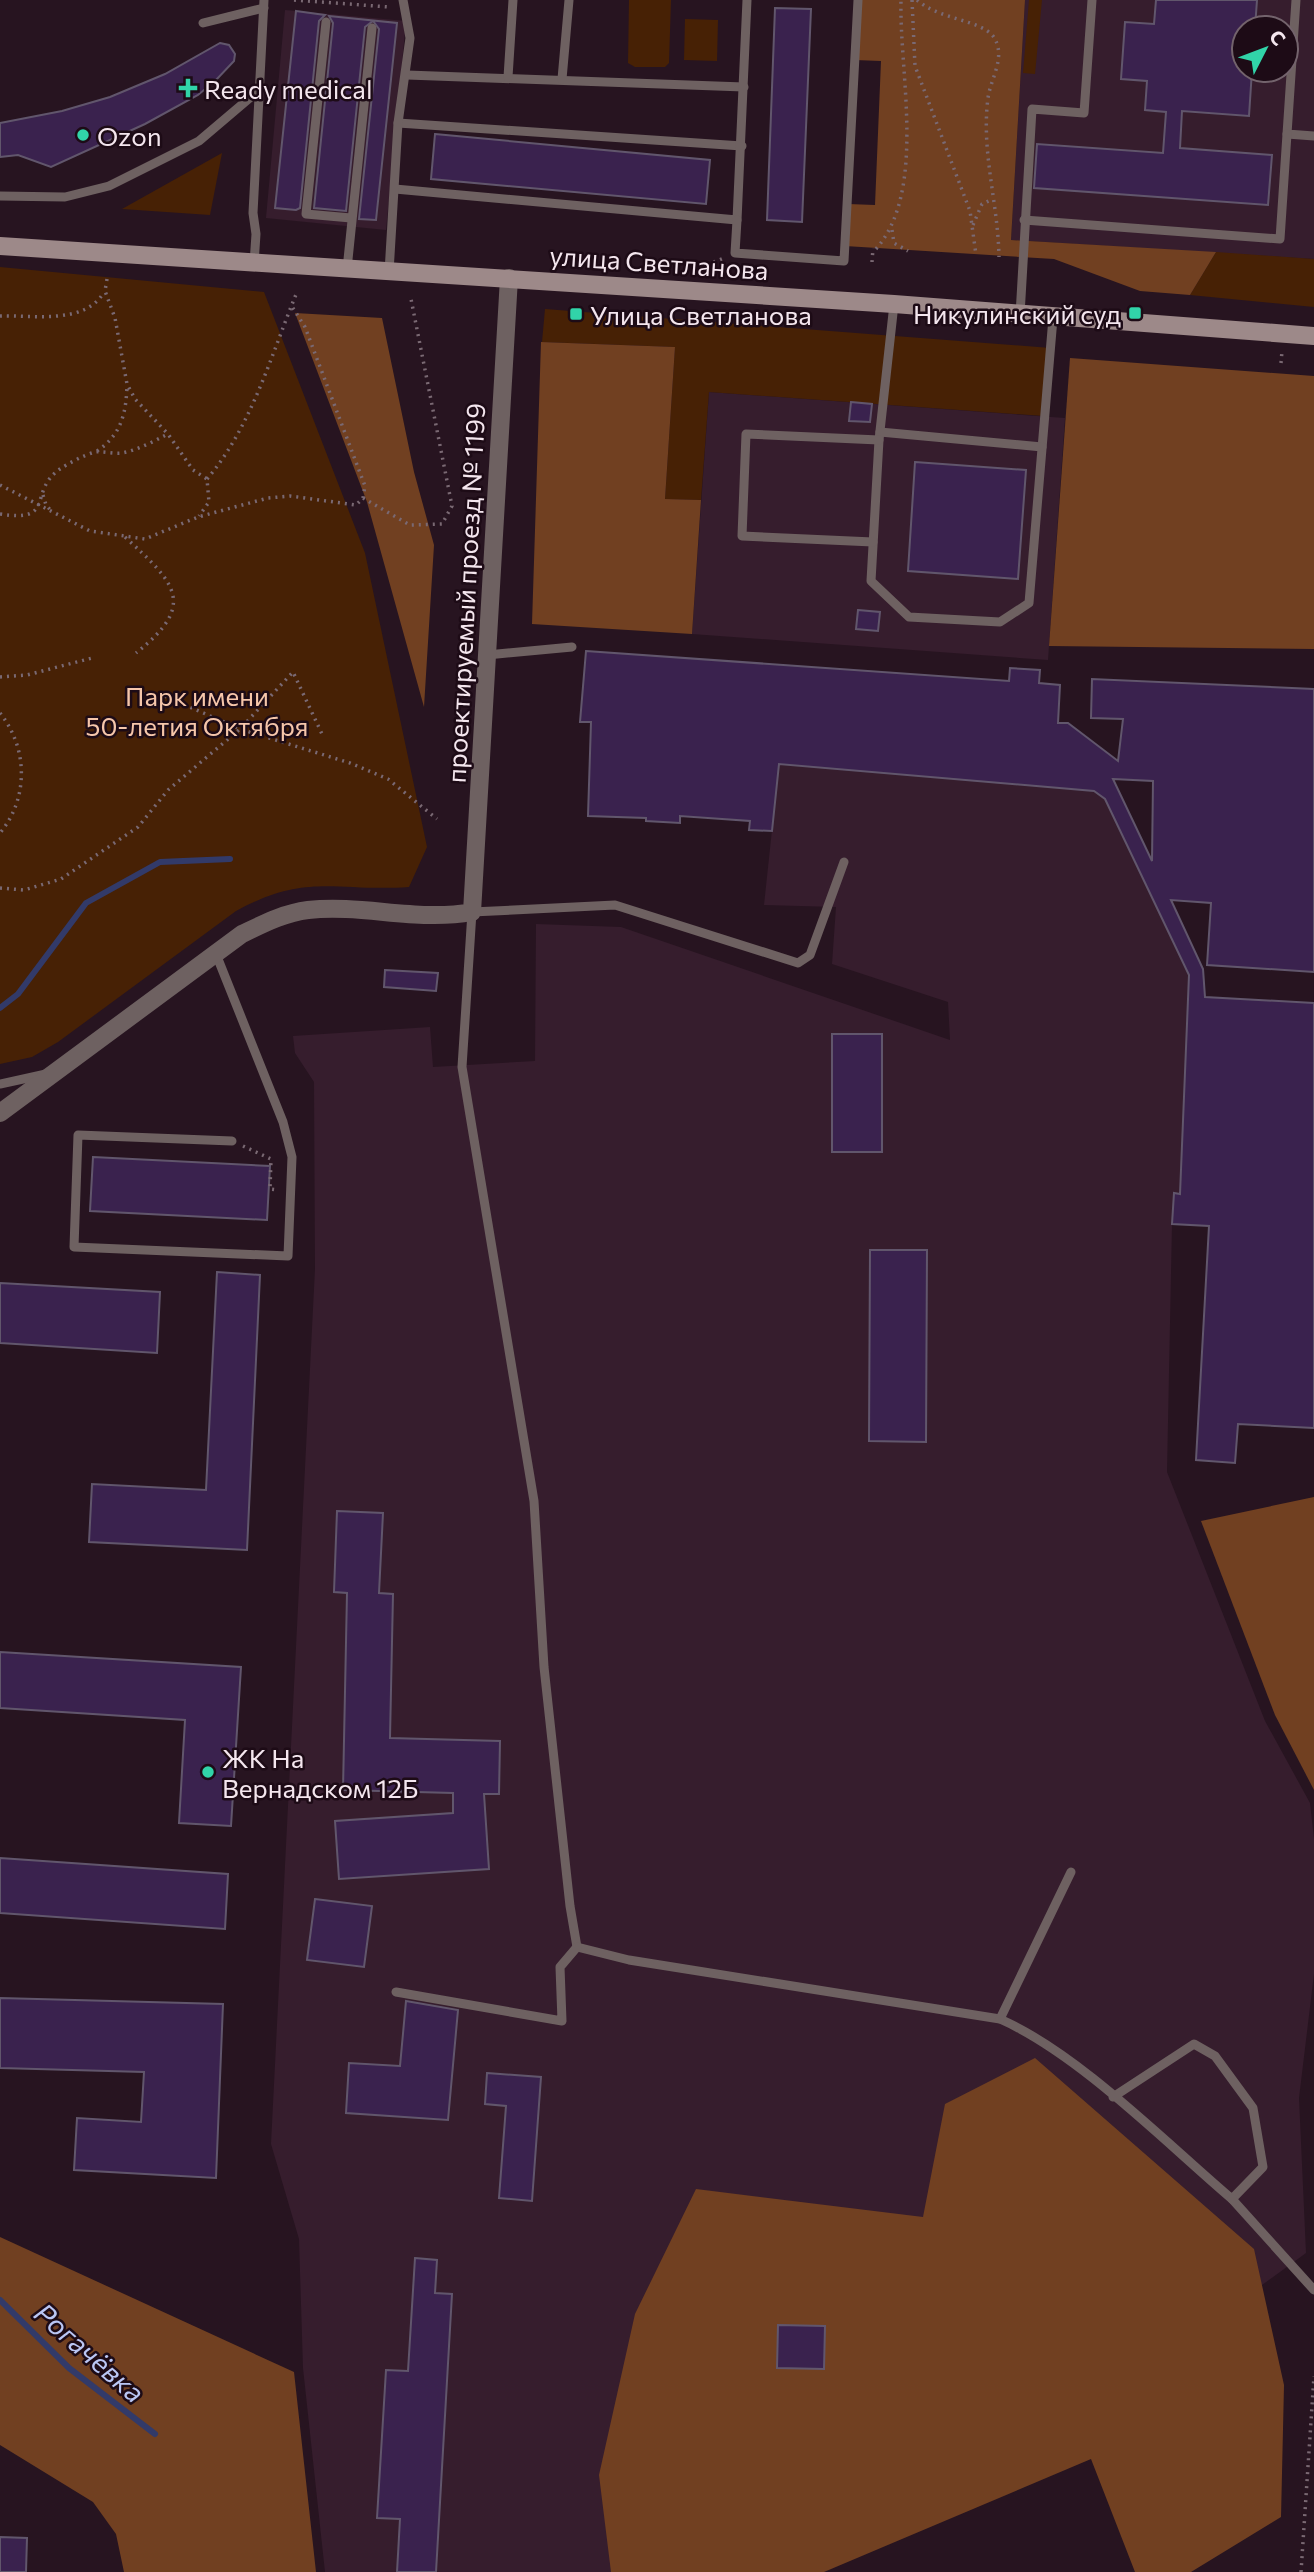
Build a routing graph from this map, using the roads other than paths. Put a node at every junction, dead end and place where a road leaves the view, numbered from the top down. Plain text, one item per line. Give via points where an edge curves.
1 (513, 0) edge
2 (569, 0) edge
3 (747, 0) edge
4 (858, 0) edge
5 (1092, 0) edge
6 (1296, 0) edge
7 (264, 4) edge
8 (405, 4) edge
9 (326, 22) dead end
10 (203, 23) dead end
11 (372, 28) dead end
12 (407, 75) junction
13 (508, 77) junction
14 (562, 79) junction
15 (744, 87) junction
16 (259, 90) junction
17 (398, 123) junction
18 (1287, 134) junction
19 (1314, 136) edge
20 (741, 146) junction
21 (396, 189) junction
22 (0, 196) edge
23 (351, 218) junction
24 (737, 220) junction
25 (1024, 220) junction
26 (0, 246) edge
27 (254, 264) junction
28 (347, 269) junction
29 (389, 272) junction
30 (509, 278) junction
31 (894, 304) junction
32 (1020, 314) junction
33 (1054, 318) junction
34 (1314, 336) edge
35 (880, 436) junction
36 (1042, 447) junction
37 (873, 542) junction
38 (572, 647) dead end
39 (487, 655) junction
40 (844, 862) dead end
41 (472, 912) junction
42 (216, 954) junction
43 (58, 1071) junction
44 (0, 1084) edge
45 (0, 1113) edge
46 (232, 1141) road end
47 (1071, 1872) dead end
48 (577, 1947) junction
49 (396, 1992) dead end
50 (1000, 2019) junction
51 (1112, 2096) junction
52 (1232, 2199) junction
53 (1314, 2290) edge

1 - 13 lane
2 - 14 lane
3 - 15 lane
4 - 24 lane via 844,261 735,253
5 - 25 lane via 1084,113 1032,109
6 - 18 lane
7 - 10 lane
7 - 16 lane
8 - 12 lane via 410,38
9 - 23 lane via 306,214
11 - 23 lane
12 - 13 lane
12 - 17 lane
13 - 14 lane
14 - 15 lane
15 - 20 lane
16 - 22 lane via 199,141 109,186 65,197
16 - 27 lane
17 - 20 lane
17 - 21 lane
18 - 19 lane
18 - 25 lane via 1280,239
20 - 24 lane
21 - 24 lane
21 - 29 lane
23 - 28 lane
25 - 32 lane
26 - 27 street, улица Светланова
27 - 28 street, улица Светланова
28 - 29 street, улица Светланова
29 - 30 street, улица Светланова
30 - 31 street, улица Светланова
30 - 39 street, проектируемый проезд № 1199
31 - 32 street, улица Светланова
31 - 35 lane
32 - 33 street, улица Светланова
33 - 34 street, улица Светланова
33 - 36 lane
35 - 36 lane
35 - 37 lane
35 - 37 lane via 746,433 742,536
36 - 37 lane via 1029,604 1000,622 909,617 871,581
38 - 39 lane
39 - 41 street, проектируемый проезд № 1199
40 - 41 lane via 810,955 798,962 615,905
41 - 42 street via 439,916 307,910 275,918 242,934
41 - 48 lane via 462,1067 534,1501 544,1667
42 - 43 street
42 - 46 lane via 283,1122 292,1157 288,1256 74,1247 78,1135
43 - 44 lane
43 - 45 street
47 - 50 lane
48 - 49 lane via 560,1967 562,2021
48 - 50 lane via 629,1961
50 - 51 lane via 1032,2033
51 - 52 lane
51 - 52 lane via 1194,2044 1215,2056 1253,2108 1263,2167
52 - 53 lane

